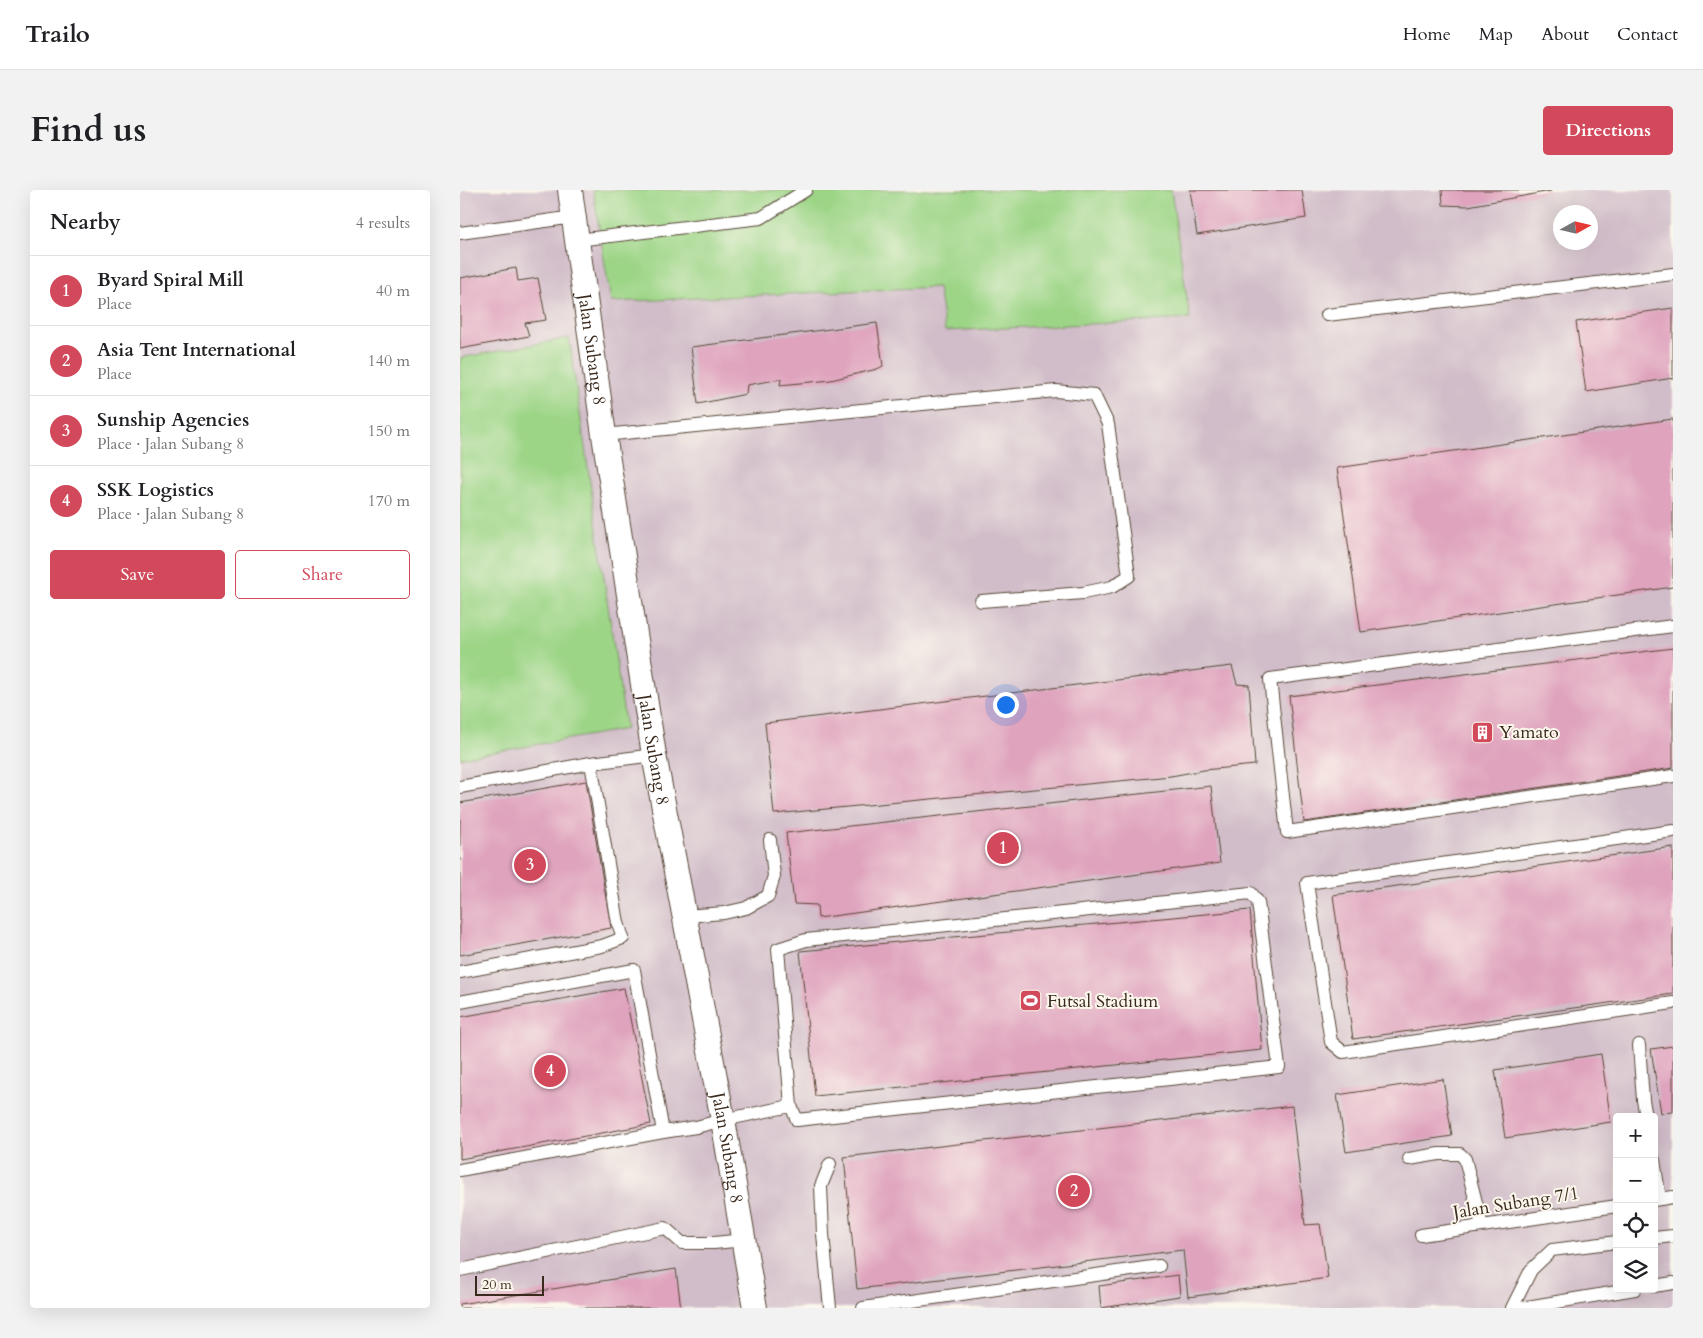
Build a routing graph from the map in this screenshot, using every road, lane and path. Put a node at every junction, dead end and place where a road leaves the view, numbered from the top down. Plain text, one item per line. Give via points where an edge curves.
1 (570, 190) edge
2 (806, 190) edge
3 (576, 229) junction
4 (460, 233) edge
5 (1673, 274) edge
6 (1327, 315) dead end
7 (604, 435) junction
8 (981, 601) dead end
9 (1673, 626) edge
10 (654, 754) junction
11 (590, 763) junction
12 (1673, 776) edge
13 (460, 787) edge
14 (1673, 831) edge
15 (770, 840) dead end
16 (685, 916) junction
17 (460, 972) edge
18 (460, 1002) edge
19 (1673, 1003) edge
20 (1639, 1045) dead end
21 (791, 1106) junction
22 (1646, 1113) edge
23 (723, 1120) junction
24 (664, 1132) junction
25 (1409, 1159) dead end
26 (830, 1164) dead end
27 (460, 1170) edge
28 (1673, 1197) edge
29 (1658, 1200) edge
30 (1613, 1207) edge
31 (1482, 1226) junction
32 (1421, 1235) dead end
33 (1673, 1236) edge
34 (1658, 1238) edge
35 (744, 1240) junction
36 (1613, 1242) edge
37 (1159, 1266) dead end
38 (460, 1270) edge
39 (1673, 1283) edge
40 (1658, 1285) edge
41 (1613, 1293) edge
42 (755, 1308) edge
43 (830, 1308) edge
44 (863, 1308) edge
45 (1512, 1308) edge
46 (1520, 1308) edge

1 - 3 street, Jalan Subang 8
2 - 3 lane via 761,218
3 - 4 lane
3 - 7 street, Jalan Subang 8
5 - 6 lane
7 - 8 lane via 1056,391 1094,395 1108,424 1129,576 1112,587 1083,593
7 - 10 street, Jalan Subang 8
9 - 12 lane via 1270,679 1287,832
10 - 11 lane
10 - 16 street, Jalan Subang 8
11 - 13 lane
11 - 17 lane via 623,938 602,946
14 - 19 lane via 1307,883 1331,1042 1343,1052
15 - 16 lane via 774,876 768,896 746,908
16 - 23 street, Jalan Subang 8
18 - 24 lane via 634,970
20 - 22 lane
21 - 21 lane via 778,949 806,940 1251,893 1258,902 1278,1067 797,1120
21 - 23 lane
23 - 24 lane
23 - 35 street, Jalan Subang 8
24 - 27 lane
25 - 31 lane via 1460,1154 1468,1168
26 - 43 lane via 821,1186
28 - 29 lane
30 - 31 lane, Jalan Subang 7/1
31 - 32 lane, Jalan Subang 7/1
33 - 34 lane
35 - 38 lane via 682,1243 665,1228
35 - 42 street, Jalan Subang 8
36 - 45 lane via 1552,1250 1531,1270
37 - 44 lane
39 - 40 lane
41 - 46 lane

